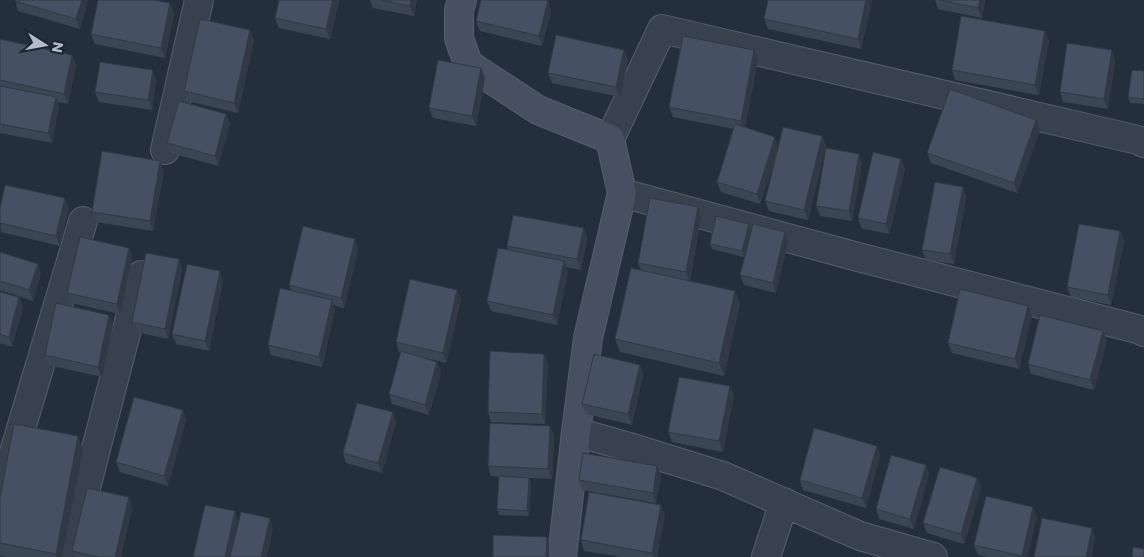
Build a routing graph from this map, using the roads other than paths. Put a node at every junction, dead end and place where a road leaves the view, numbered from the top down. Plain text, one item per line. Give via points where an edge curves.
1 (199, 0) edge
2 (462, 0) edge
3 (610, 139) junction
4 (1144, 143) edge
5 (165, 150) edge
6 (622, 194) junction
7 (83, 221) dead end
8 (140, 275) edge
9 (1144, 332) edge
10 (576, 432) junction
11 (0, 499) edge
12 (784, 502) junction
13 (68, 557) edge
14 (562, 557) edge
15 (766, 557) edge
16 (933, 557) edge

1 - 5 street
2 - 3 street via 459,38 468,64 538,110
3 - 4 street via 662,29
3 - 6 street
6 - 9 street
6 - 10 street via 588,338
7 - 11 street
8 - 13 street
10 - 12 street via 722,476
10 - 14 street
12 - 15 street
12 - 16 street via 860,536

